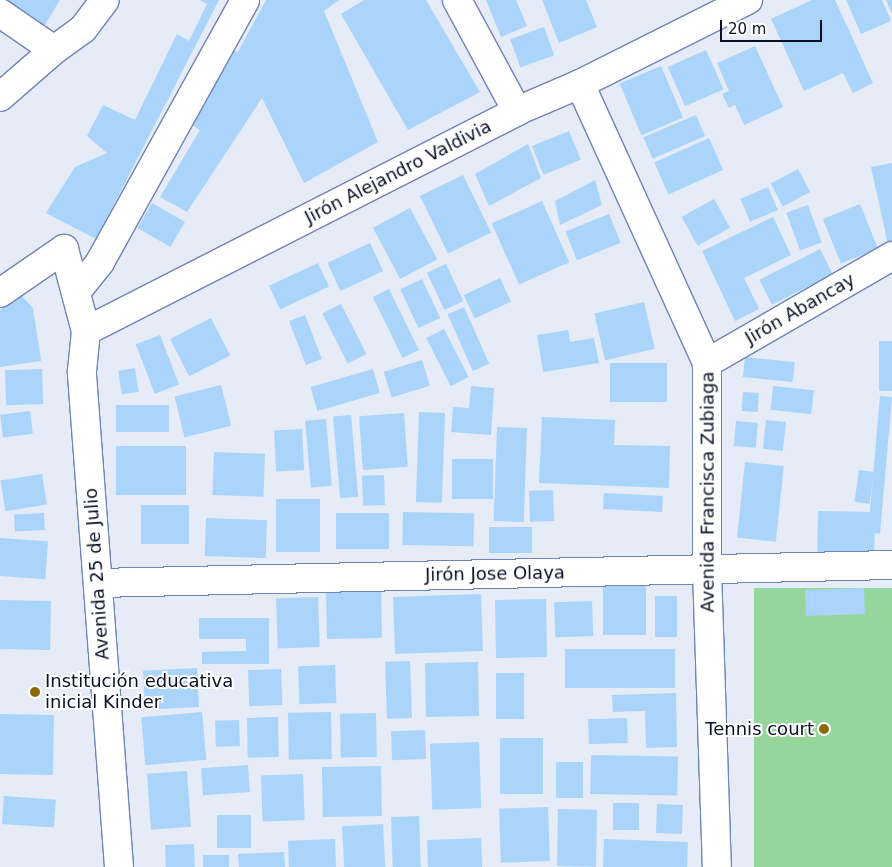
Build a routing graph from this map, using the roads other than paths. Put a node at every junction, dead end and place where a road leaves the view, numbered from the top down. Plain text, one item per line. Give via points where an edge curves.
1 (105, 0) edge
2 (245, 0) edge
3 (457, 0) edge
4 (748, 0) edge
5 (0, 13) edge
6 (54, 50) junction
7 (580, 84) junction
8 (0, 97) edge
9 (518, 111) junction
10 (892, 256) edge
11 (0, 292) edge
12 (76, 292) junction
13 (86, 331) junction
14 (707, 364) junction
15 (892, 565) edge
16 (707, 570) junction
17 (98, 583) junction
18 (118, 867) edge
19 (717, 867) edge

1 - 6 street via 83,28
2 - 12 street via 100,262
3 - 9 street
4 - 7 street, Jirón Alejandro Valdivia
5 - 6 street
6 - 8 street
7 - 9 street, Jirón Alejandro Valdivia
7 - 14 street, Avenida Francisca Zubiaga
9 - 13 street, Jirón Alejandro Valdivia
10 - 14 street, Jirón Abancay
11 - 12 street via 64,249
12 - 13 street
13 - 17 street, Avenida 25 de Julio via 82,371
14 - 16 street, Avenida Francisca Zubiaga
15 - 16 street, Jirón Jose Olaya
16 - 17 street, Jirón Jose Olaya
16 - 19 street, Avenida Francisca Zubiaga
17 - 18 street, Avenida 25 de Julio

